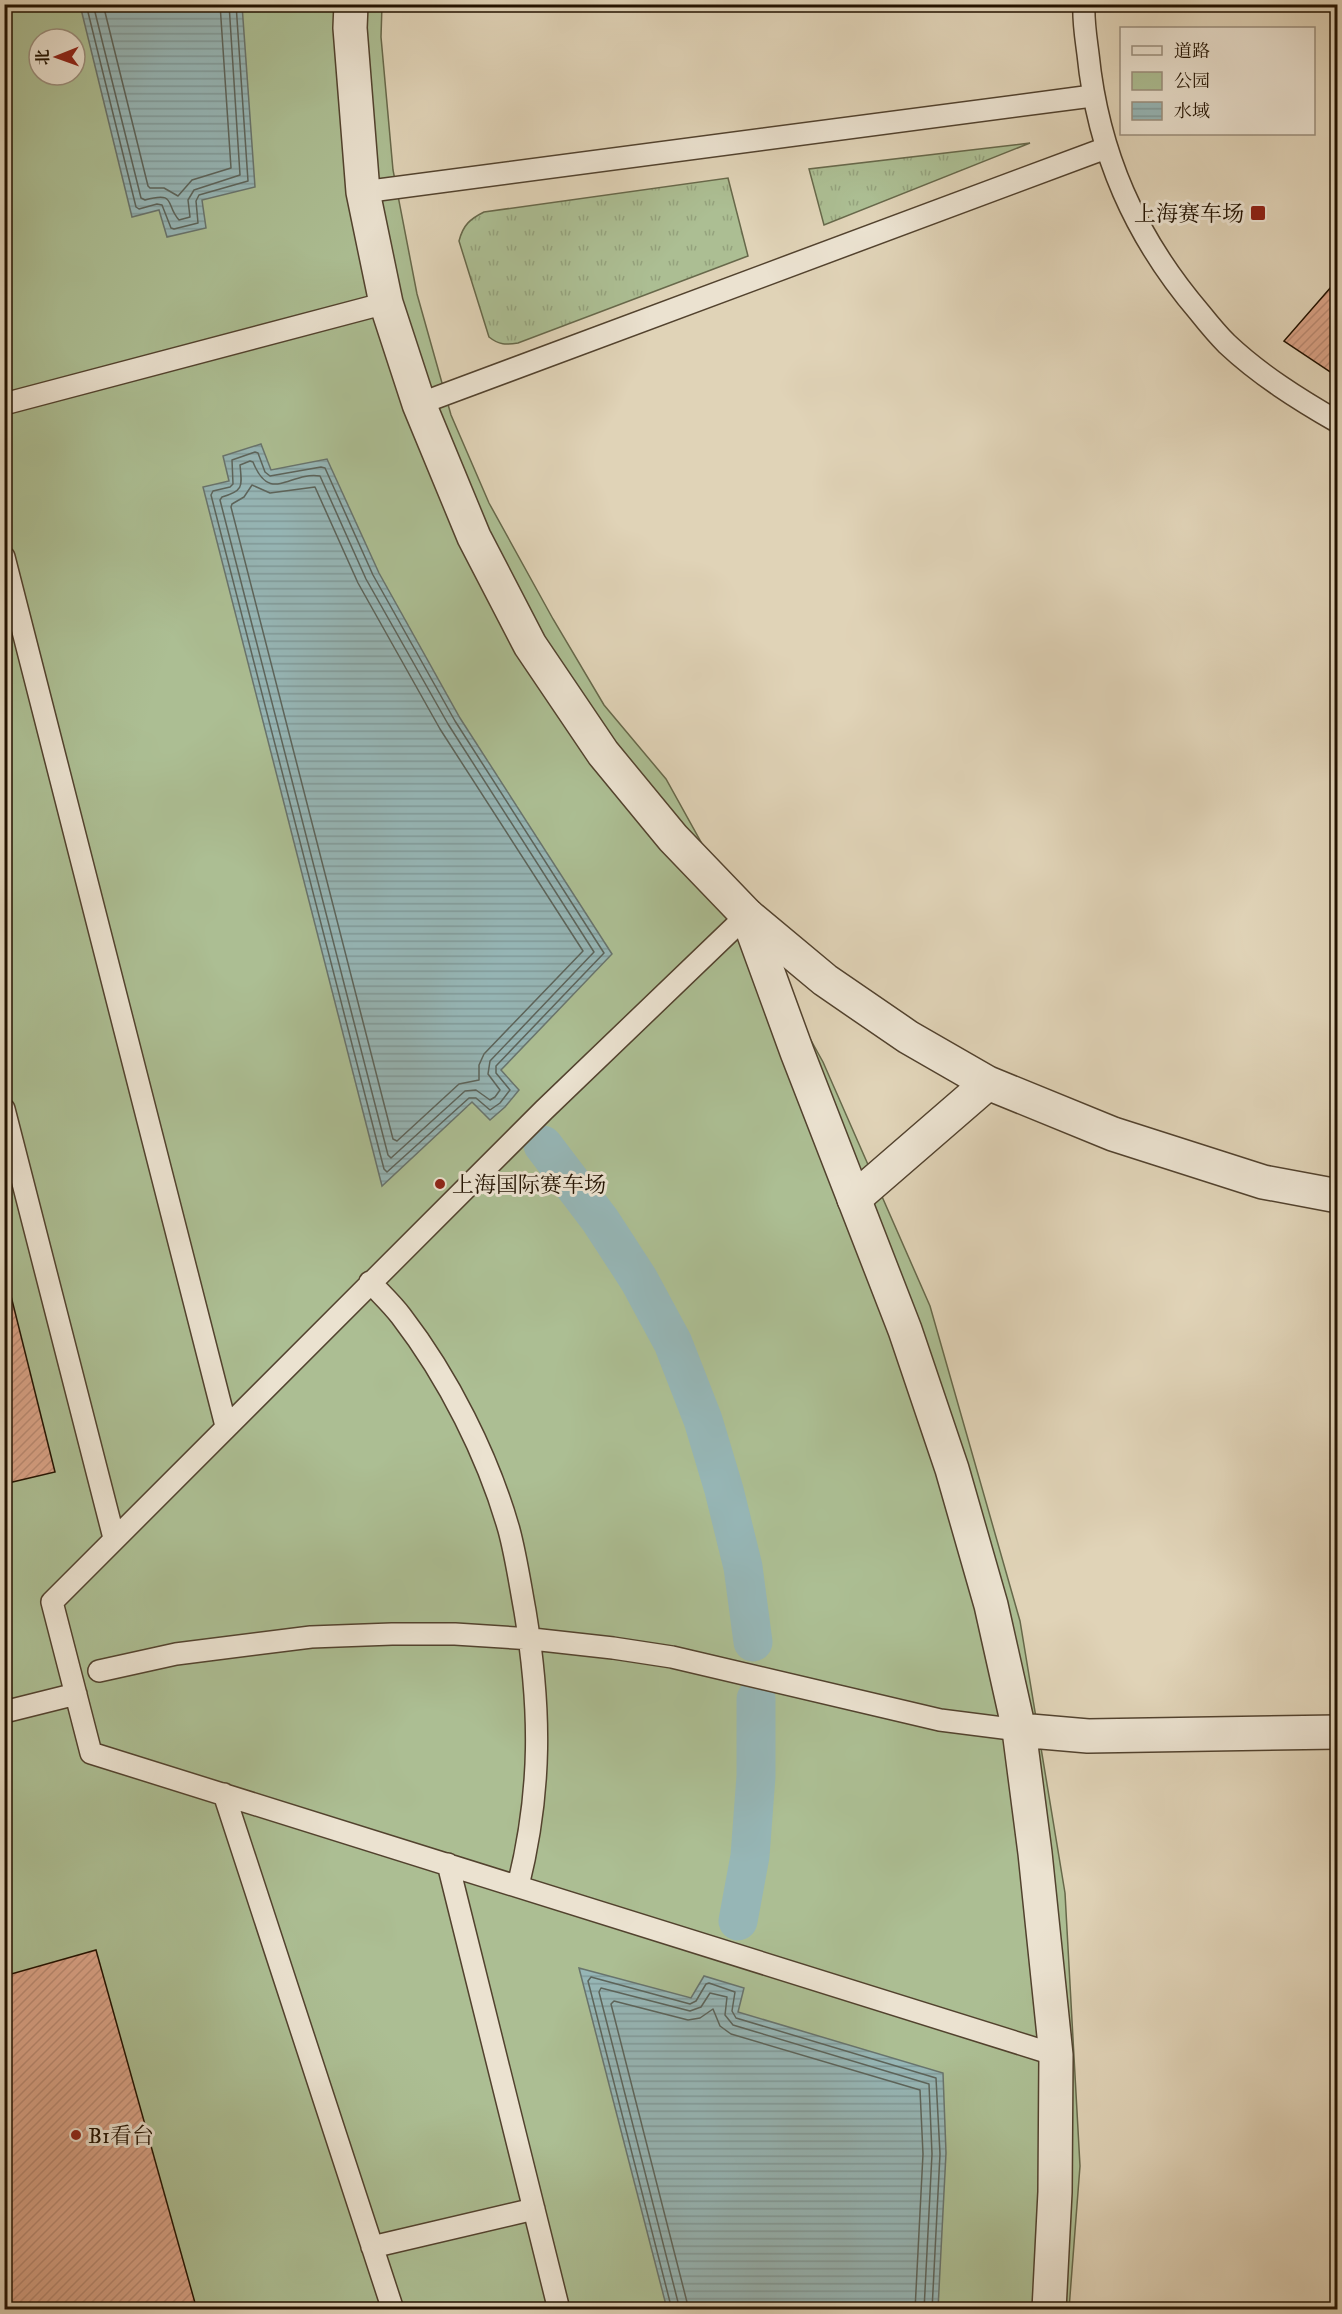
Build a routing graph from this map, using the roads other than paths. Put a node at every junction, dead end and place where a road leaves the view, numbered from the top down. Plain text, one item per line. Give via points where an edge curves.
1 (351, 4) edge
2 (1084, 4) edge
3 (1092, 96) junction
4 (1106, 148) junction
5 (363, 192) junction
6 (386, 303) junction
7 (4, 404) edge
8 (419, 404) junction
9 (1338, 422) edge
10 (4, 557) edge
11 (747, 915) junction
12 (988, 1083) junction
13 (4, 1109) edge
14 (1338, 1196) edge
15 (854, 1199) junction
16 (370, 1282) junction
17 (226, 1426) junction
18 (114, 1538) junction
19 (529, 1639) junction
20 (99, 1671) dead end
21 (76, 1694) junction
22 (4, 1712) edge
23 (1019, 1730) junction
24 (1338, 1732) edge
25 (224, 1794) junction
26 (448, 1864) junction
27 (518, 1886) junction
28 (1056, 2055) junction
29 (534, 2209) junction
30 (372, 2247) junction
31 (393, 2310) edge
32 (559, 2310) edge
33 (1049, 2310) edge

1 - 5 street
2 - 3 lane
3 - 4 lane
3 - 5 lane
4 - 8 lane
4 - 9 lane via 1135,219 1176,285 1226,343 1285,392
5 - 6 street
6 - 7 lane
6 - 8 street
8 - 11 street via 474,537 530,645 603,753 674,838
10 - 17 lane
11 - 12 street via 825,980 908,1037
11 - 15 street
11 - 16 lane
12 - 14 street via 1113,1134 1263,1182
12 - 15 street
13 - 18 lane
15 - 23 street via 905,1330 952,1469 991,1605
16 - 17 lane
16 - 19 lane via 425,1351 475,1438 509,1531
17 - 18 lane
18 - 21 lane via 52,1602
19 - 20 lane via 444,1634 311,1637 176,1654
19 - 23 lane via 672,1657 940,1720
19 - 27 lane via 538,1741 533,1810
21 - 22 lane
21 - 25 lane via 91,1753
23 - 24 street via 1088,1736
23 - 28 street
25 - 26 lane
25 - 30 lane
26 - 27 lane
26 - 29 lane
27 - 28 lane
28 - 33 street
29 - 30 lane
29 - 32 lane
30 - 31 lane

